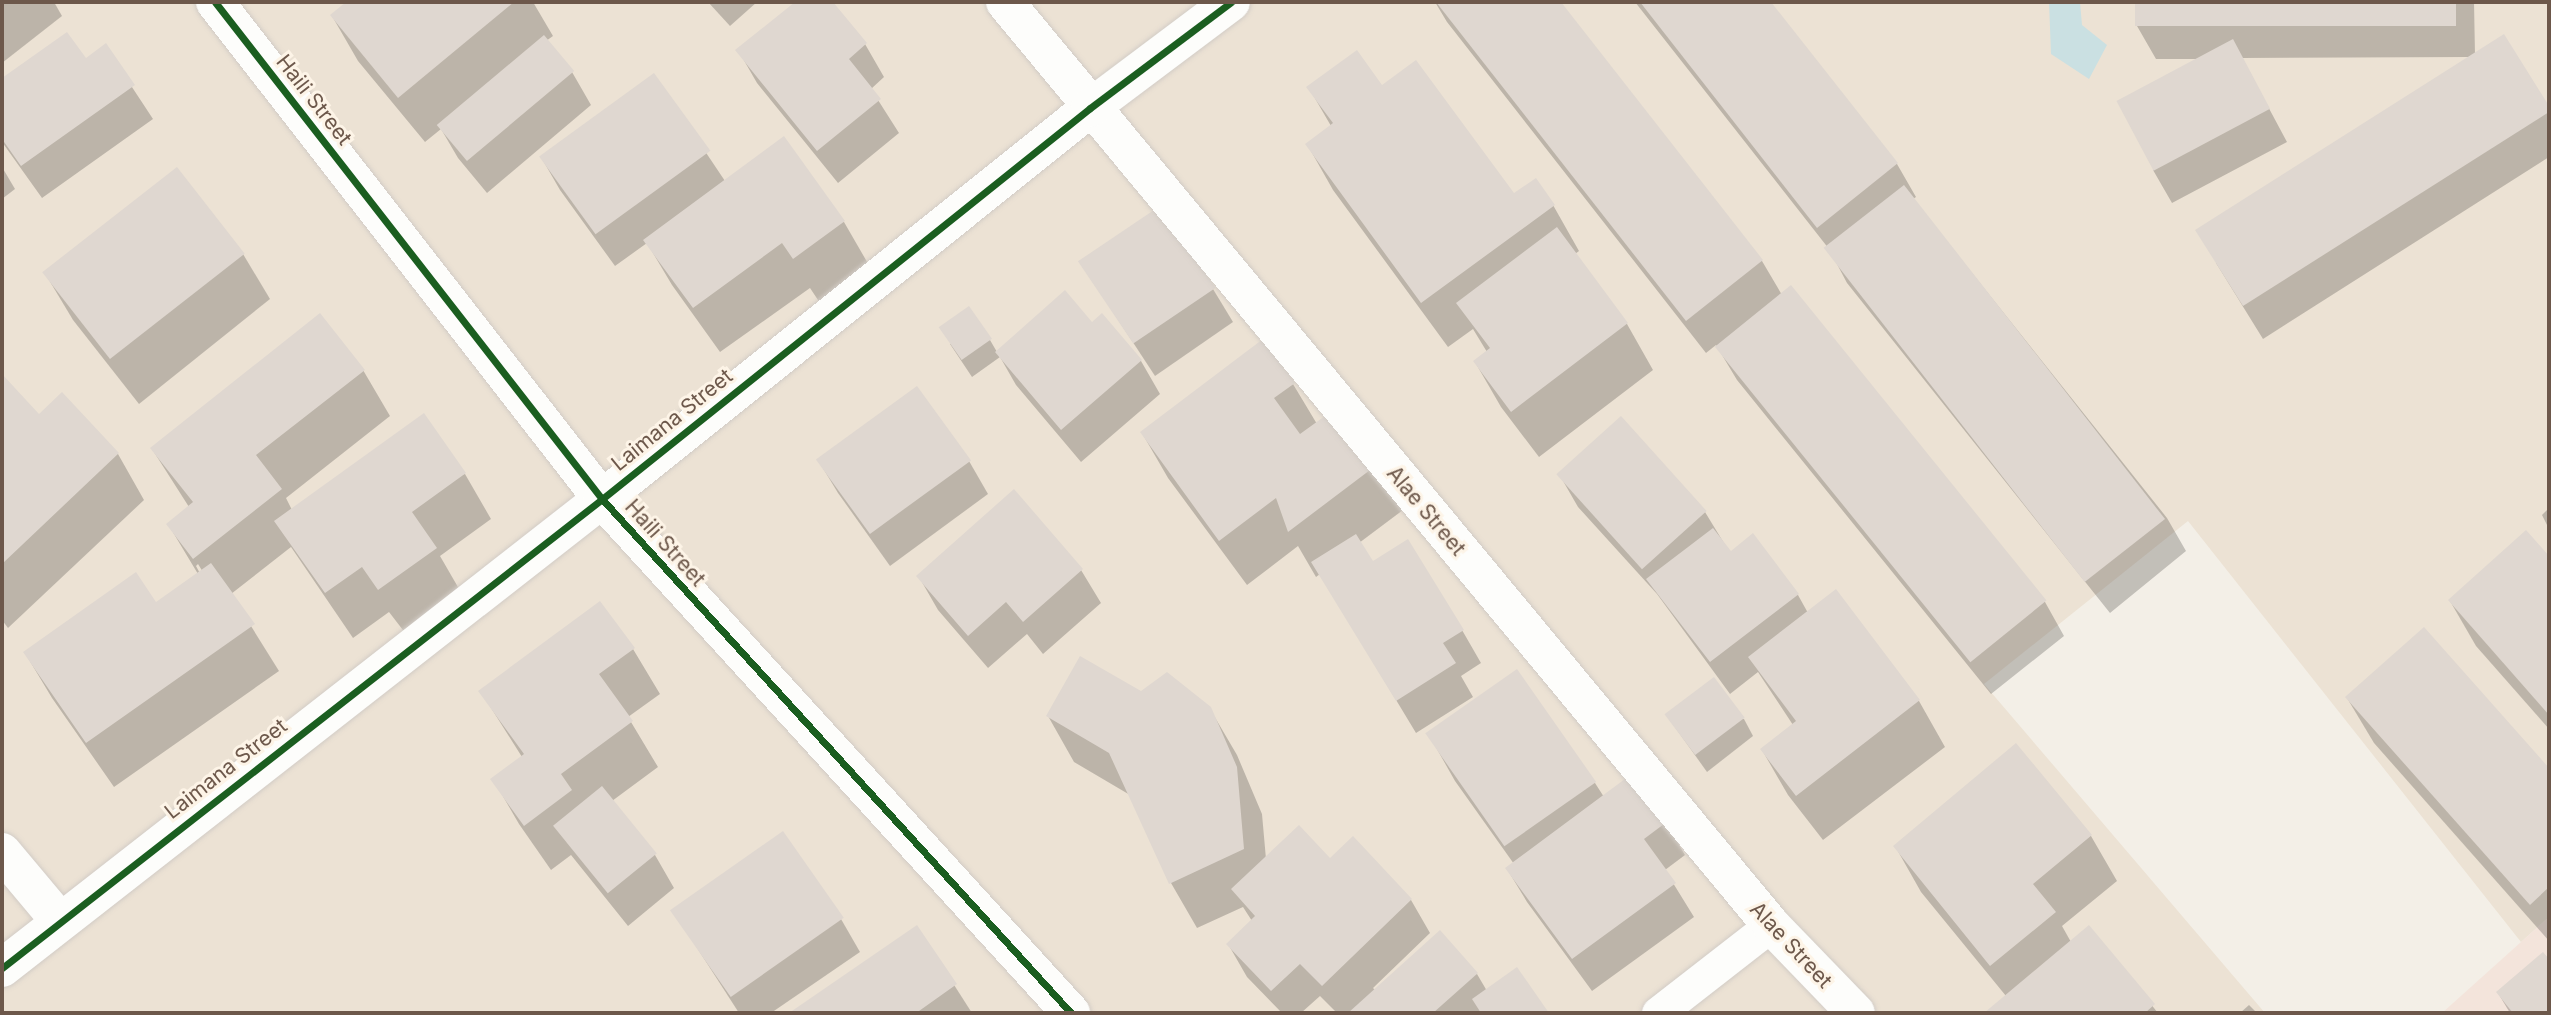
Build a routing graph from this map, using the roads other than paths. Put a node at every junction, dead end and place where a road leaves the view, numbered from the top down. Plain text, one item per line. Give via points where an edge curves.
1 (215, 2) edge
2 (1005, 2) edge
3 (1231, 2) edge
4 (1090, 108) junction
5 (602, 499) junction
6 (2, 852) edge
7 (60, 921) junction
8 (1771, 925) junction
9 (2, 968) edge
10 (1071, 1013) edge
11 (1658, 1013) edge
12 (1856, 1013) edge

1 - 5 street, Haili Street
2 - 4 street, Alae Street
3 - 4 street, Laimana Street
4 - 5 street, Laimana Street
4 - 8 street, Alae Street
5 - 7 street, Laimana Street
5 - 10 street, Haili Street
6 - 7 street
7 - 9 street, Laimana Street
8 - 11 lane
8 - 12 street, Alae Street

